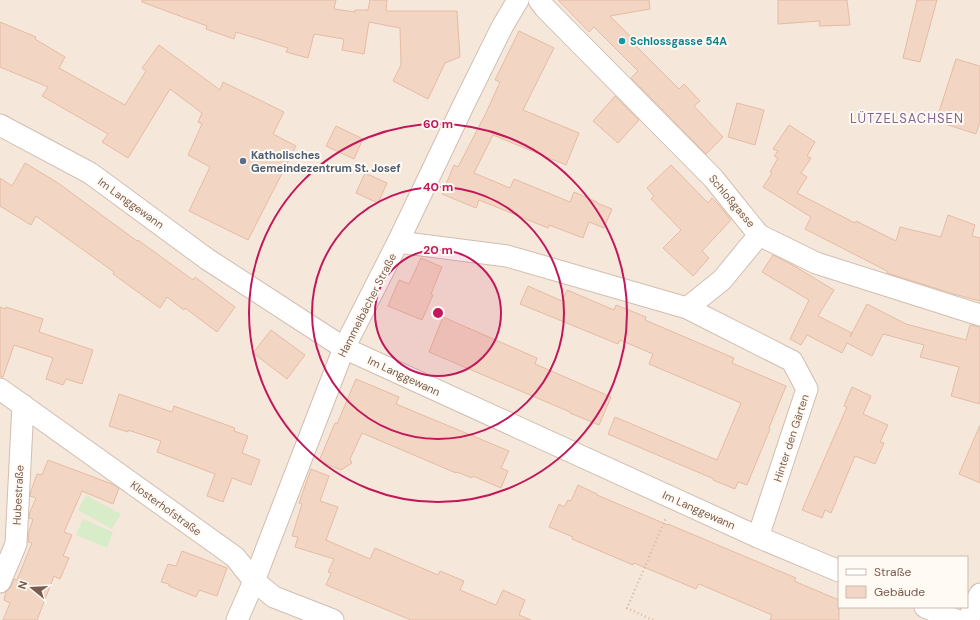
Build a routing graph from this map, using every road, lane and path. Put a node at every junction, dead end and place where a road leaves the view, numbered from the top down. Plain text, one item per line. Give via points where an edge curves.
1 (518, 0) edge
2 (539, 0) edge
3 (0, 125) edge
4 (759, 235) junction
5 (398, 242) junction
6 (687, 308) junction
7 (980, 315) edge
8 (344, 348) junction
9 (0, 389) edge
10 (22, 405) junction
11 (674, 499) junction
12 (758, 537) junction
13 (838, 571) edge
14 (254, 581) junction
15 (0, 582) edge
16 (980, 594) edge
17 (927, 608) edge
18 (238, 620) edge
19 (333, 620) edge
20 (653, 620) edge
21 (956, 620) edge
22 (968, 620) edge

1 - 5 street, Hammelbächer Straße via 502,27
2 - 4 street, Schloßgasse via 713,178
3 - 8 street, Im Langgewann via 90,173 207,258
4 - 6 street via 722,280
4 - 7 street, Schloßgasse via 816,263
5 - 6 street, Hinter den Gärten via 507,256
5 - 8 street, Hammelbächer Straße
6 - 12 street, Hinter den Gärten via 792,361 807,389
8 - 11 street, Im Langgewann
8 - 14 street, Hammelbächer Straße
9 - 10 street, Klosterhofstraße
10 - 14 street, Klosterhofstraße via 235,557
10 - 15 street, Hubestraße via 16,544
11 - 12 street, Im Langgewann
11 - 20 path via 627,608
12 - 13 street, Im Langgewann
14 - 18 street, Hammelbächer Straße
14 - 19 street, Klosterhofstraße via 274,597
16 - 22 street
17 - 21 street

